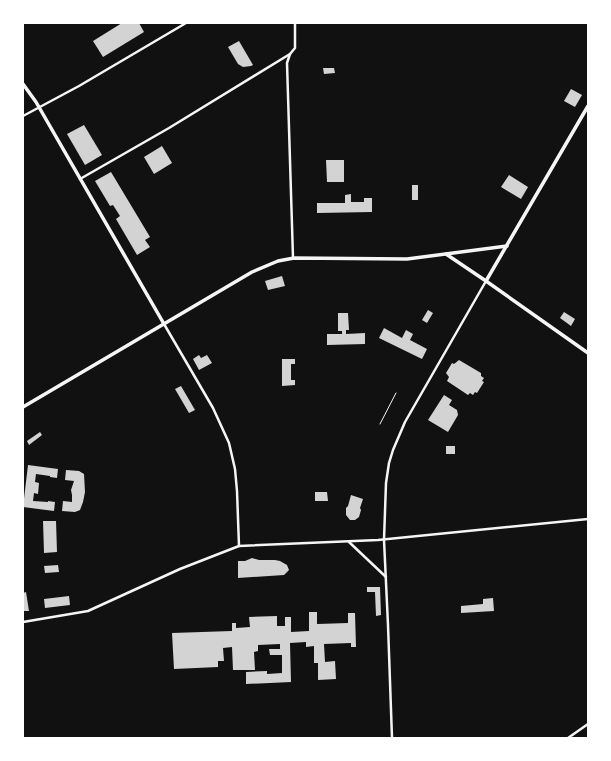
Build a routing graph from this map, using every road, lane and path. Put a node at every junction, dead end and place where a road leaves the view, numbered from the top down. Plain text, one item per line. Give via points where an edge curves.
1 (186, 23) edge
2 (295, 23) edge
3 (290, 54) junction
4 (23, 84) edge
5 (588, 106) edge
6 (38, 107) junction
7 (23, 116) edge
8 (80, 179) junction
9 (507, 246) junction
10 (446, 254) junction
11 (294, 258) junction
12 (486, 281) junction
13 (164, 324) junction
14 (588, 353) edge
15 (396, 393) dead end
16 (23, 407) edge
17 (380, 424) dead end
18 (588, 519) edge
19 (384, 540) junction
20 (348, 541) junction
21 (239, 546) junction
22 (386, 577) junction
23 (23, 622) edge
24 (588, 724) edge
25 (392, 738) edge
26 (568, 738) edge

1 - 6 street
2 - 3 street via 295,48
3 - 8 street
3 - 11 street via 287,62
4 - 6 street
5 - 9 street
6 - 7 street
6 - 8 street
8 - 13 street
9 - 10 street
9 - 12 street
10 - 11 street via 407,259
10 - 12 street
11 - 13 street via 258,269
12 - 14 street
12 - 19 street via 398,438 387,474
13 - 16 street
13 - 21 street via 213,408 229,443 235,469
15 - 17 path
18 - 19 street
19 - 20 street
19 - 22 street
20 - 21 street
20 - 22 street
21 - 23 street via 180,569 88,611
22 - 25 street
24 - 26 street

